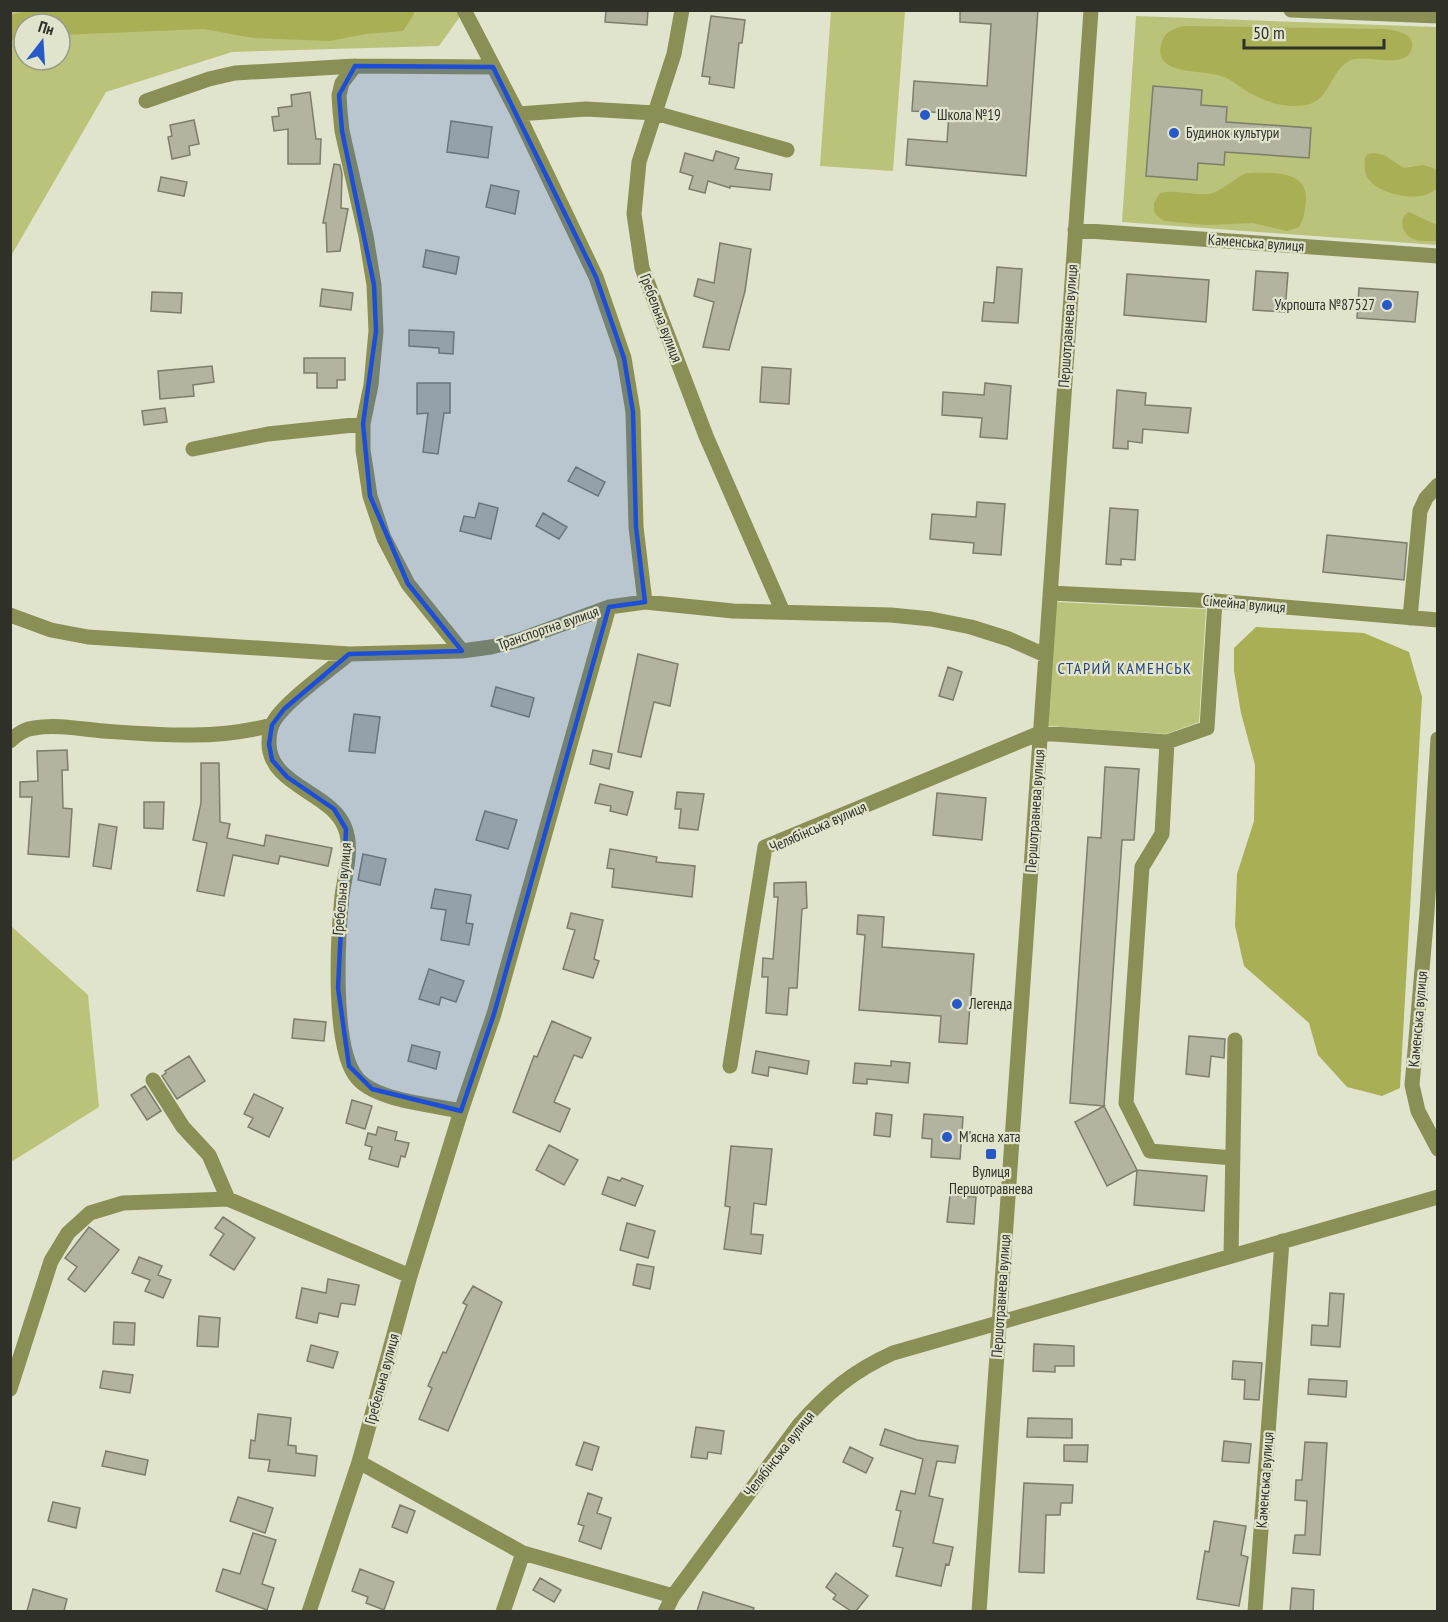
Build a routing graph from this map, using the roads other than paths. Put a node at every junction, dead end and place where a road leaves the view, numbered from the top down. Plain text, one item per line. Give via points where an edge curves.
1 (464, 10) edge
2 (682, 10) edge
3 (1091, 10) edge
4 (1292, 10) edge
5 (1437, 16) edge
6 (355, 66) junction
7 (493, 68) junction
8 (146, 101) dead end
9 (655, 113) junction
10 (518, 114) junction
11 (787, 150) dead end
12 (1075, 230) junction
13 (1437, 256) edge
14 (363, 424) junction
15 (193, 449) dead end
16 (1437, 485) edge
17 (1050, 593) junction
18 (1215, 601) junction
19 (645, 602) junction
20 (609, 607) junction
21 (783, 612) junction
22 (10, 615) edge
23 (1410, 618) junction
24 (1437, 620) edge
25 (462, 651) junction
26 (349, 654) junction
27 (1046, 655) junction
28 (272, 725) junction
29 (1040, 733) junction
30 (1437, 739) edge
31 (10, 741) edge
32 (1167, 742) junction
33 (1235, 1040) dead end
34 (730, 1066) dead end
35 (153, 1080) dead end
36 (461, 1111) junction
37 (1437, 1149) edge
38 (1233, 1158) junction
39 (1437, 1197) edge
40 (228, 1199) junction
41 (1282, 1240) junction
42 (1231, 1256) junction
43 (410, 1276) junction
44 (999, 1322) junction
45 (10, 1389) edge
46 (359, 1461) junction
47 (523, 1554) junction
48 (673, 1596) junction
49 (309, 1611) edge
50 (503, 1611) edge
51 (666, 1611) edge
52 (979, 1611) edge
53 (1255, 1611) edge

1 - 7 street
2 - 9 street, Гребельна вулиця via 674,54
3 - 12 street, Першотравнева вулиця
4 - 5 street
6 - 7 street
6 - 8 street via 235,73
6 - 14 street via 342,83 339,95 342,131 374,285 376,331
7 - 10 street
9 - 10 street via 586,109
9 - 11 street
9 - 21 street, Гребельна вулиця via 639,162 634,214 642,268 706,436
10 - 19 street via 596,277 624,358 633,412 636,527
12 - 13 street, Каменська вулиця
12 - 17 street, Першотравнева вулиця
14 - 15 street via 268,434
14 - 25 street via 369,496 384,538 408,584
16 - 23 street via 1420,511
17 - 18 street, Сімейна вулиця
17 - 27 street, Першотравнева вулиця
18 - 23 street, Сімейна вулиця
18 - 32 street via 1207,728
19 - 20 street, Транспортна вулиця
19 - 21 street, Транспортна вулиця
20 - 25 street, Транспортна вулиця via 519,640
20 - 36 street, Гребельна вулиця via 494,1014
21 - 27 street, Транспортна вулиця via 931,619 980,630
22 - 26 street, Транспортна вулиця via 51,630 88,637
23 - 24 street, Сімейна вулиця
25 - 26 street, Транспортна вулиця
26 - 28 street via 284,709
27 - 29 street, Першотравнева вулиця
28 - 31 street via 217,735 33,728
28 - 36 street, Гребельна вулиця via 272,760 287,777 334,809 346,829 348,849 338,942 338,988 349,1066 372,1089
29 - 32 street
29 - 34 street, Челябінська вулиця via 765,847
29 - 44 street, Першотравнева вулиця
30 - 37 street, Каменська вулиця via 1412,1084 1418,1111
32 - 38 street via 1162,834 1142,867 1126,1102 1150,1151
33 - 38 street
35 - 40 street via 183,1127 209,1155
36 - 43 street, Гребельна вулиця
38 - 42 street
39 - 41 street, Челябінська вулиця
40 - 43 street
40 - 45 street via 123,1203 90,1213 68,1233 51,1261
41 - 42 street, Челябінська вулиця
41 - 53 street, Каменська вулиця
42 - 44 street, Челябінська вулиця
43 - 46 street, Гребельна вулиця
44 - 48 street, Челябінська вулиця via 893,1353 842,1382 799,1425
44 - 52 street, Першотравнева вулиця
46 - 47 street
46 - 49 street, Гребельна вулиця
47 - 48 street
47 - 50 street
48 - 51 street, Челябінська вулиця

